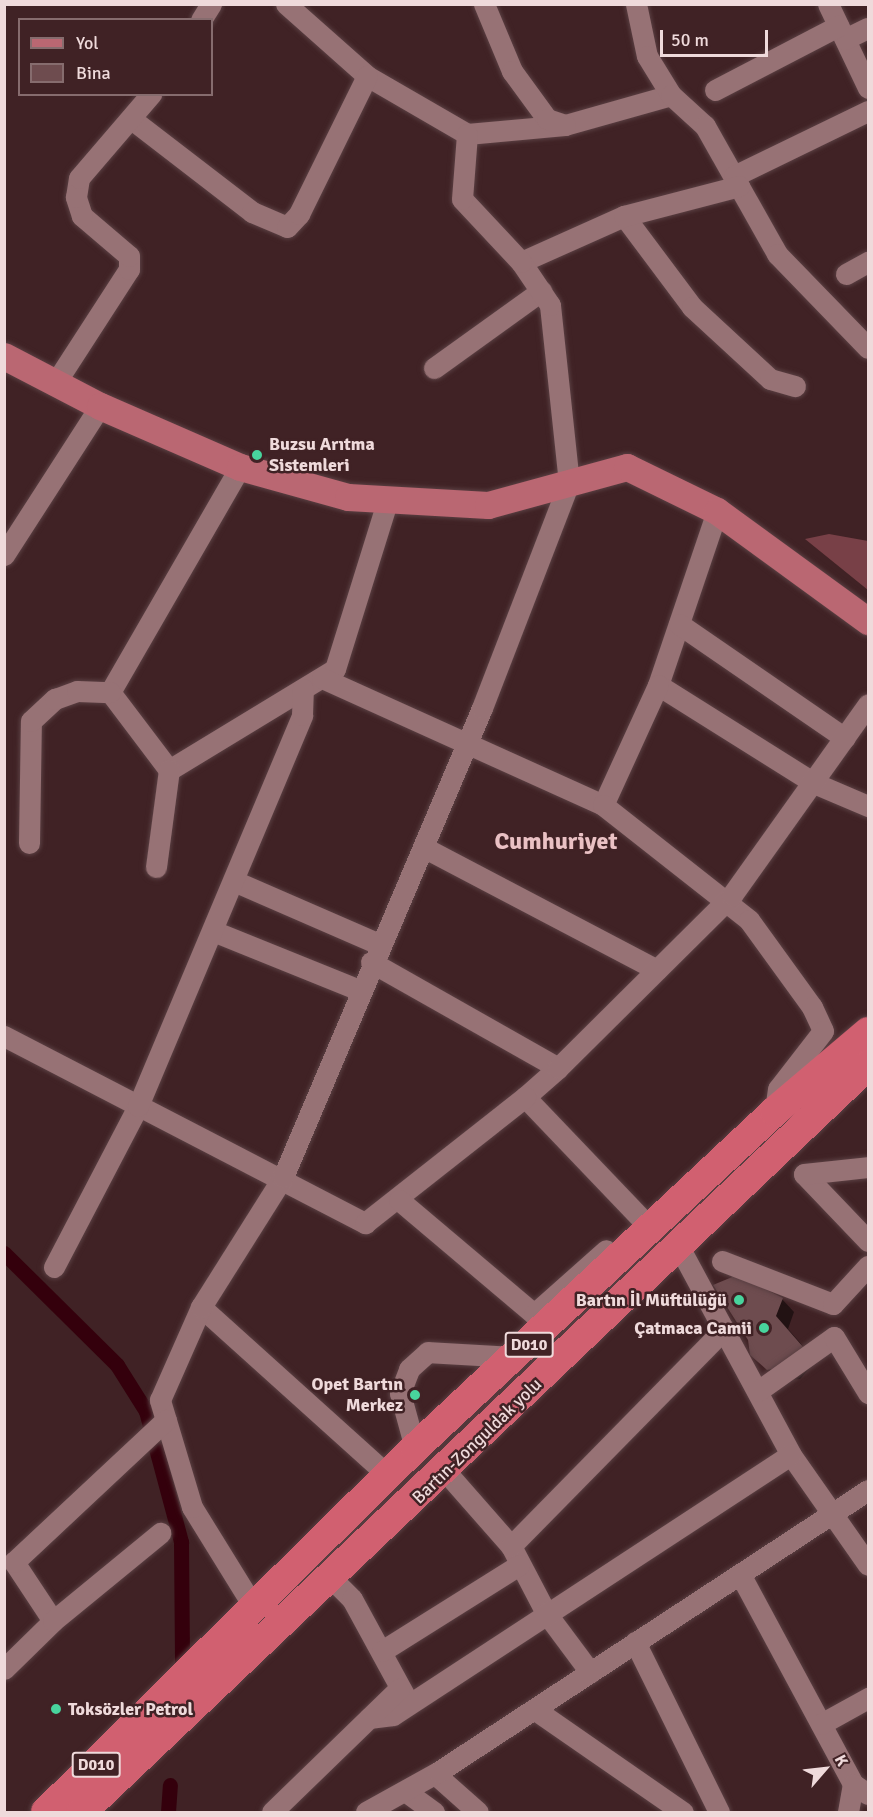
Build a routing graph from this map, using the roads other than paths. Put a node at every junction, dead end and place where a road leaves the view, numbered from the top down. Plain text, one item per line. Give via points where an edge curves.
1 (211, 4) edge
2 (286, 4) edge
3 (484, 4) edge
4 (636, 4) edge
5 (828, 4) edge
6 (202, 18) edge
7 (868, 28) edge
8 (842, 33) junction
9 (367, 76) junction
10 (868, 88) edge
11 (715, 90) dead end
12 (671, 95) junction
13 (150, 96) edge
14 (868, 111) edge
15 (134, 121) junction
16 (565, 125) junction
17 (467, 134) junction
18 (736, 181) junction
19 (624, 216) junction
20 (522, 262) junction
21 (868, 262) edge
22 (846, 274) dead end
23 (541, 291) junction
24 (868, 348) edge
25 (4, 356) edge
26 (434, 368) dead end
27 (54, 385) junction
28 (795, 386) dead end
29 (100, 406) junction
30 (240, 467) junction
31 (569, 483) junction
32 (388, 500) junction
33 (717, 511) junction
34 (4, 555) edge
35 (868, 621) edge
36 (679, 624) junction
37 (322, 678) junction
38 (658, 685) junction
39 (303, 689) junction
40 (110, 692) junction
41 (868, 704) edge
42 (845, 738) junction
43 (467, 742) junction
44 (169, 770) junction
45 (814, 783) junction
46 (603, 805) junction
47 (868, 806) edge
48 (29, 843) dead end
49 (423, 847) junction
50 (156, 867) dead end
51 (234, 881) junction
52 (727, 900) junction
53 (213, 931) junction
54 (375, 953) junction
55 (657, 970) junction
56 (359, 990) junction
57 (868, 1032) edge
58 (4, 1036) edge
59 (868, 1065) edge
60 (558, 1068) junction
61 (525, 1097) junction
62 (138, 1106) junction
63 (775, 1111) junction
64 (868, 1167) edge
65 (283, 1177) junction
66 (399, 1200) junction
67 (646, 1224) junction
68 (868, 1241) edge
69 (678, 1245) junction
70 (722, 1261) dead end
71 (868, 1266) edge
72 (54, 1267) dead end
73 (201, 1307) junction
74 (724, 1329) junction
75 (516, 1357) junction
76 (758, 1391) junction
77 (868, 1393) edge
78 (166, 1421) junction
79 (415, 1448) junction
80 (791, 1455) junction
81 (381, 1469) dead end
82 (446, 1472) junction
83 (868, 1490) edge
84 (836, 1511) junction
85 (159, 1533) dead end
86 (515, 1556) junction
87 (868, 1565) edge
88 (9, 1567) edge
89 (740, 1574) junction
90 (332, 1579) junction
91 (255, 1609) junction
92 (546, 1613) junction
93 (53, 1621) junction
94 (635, 1642) junction
95 (382, 1651) junction
96 (4, 1669) edge
97 (590, 1672) junction
98 (404, 1696) junction
99 (868, 1698) edge
100 (534, 1709) junction
101 (821, 1724) junction
102 (435, 1774) junction
103 (861, 1789) edge
104 (405, 1791) junction
105 (46, 1812) edge
106 (82, 1812) edge
107 (272, 1812) edge
108 (366, 1812) edge
109 (434, 1812) edge
110 (478, 1812) edge
111 (683, 1812) edge
112 (719, 1812) edge
113 (848, 1812) edge

1 - 6 street
2 - 9 street
3 - 16 street via 512,71 547,119
4 - 12 street via 642,44
5 - 8 street
7 - 8 street
8 - 10 street
8 - 11 street
9 - 15 street via 299,214 287,228 252,212
9 - 17 street
12 - 16 street
12 - 18 street via 705,126
13 - 15 street
14 - 18 street
15 - 27 street via 79,178 76,196 82,216 129,256 129,269
16 - 17 street
17 - 20 street via 462,199
18 - 19 street
18 - 24 street via 786,267
19 - 20 street
19 - 28 street via 692,307 770,380
20 - 23 street
21 - 22 street
23 - 26 street
23 - 31 street via 550,305 561,380
25 - 27 main road
27 - 29 main road
29 - 30 main road
29 - 34 street
30 - 32 main road via 348,497
30 - 40 street
31 - 32 main road via 488,505
31 - 33 main road via 627,467
31 - 43 street
32 - 37 street via 335,669
33 - 35 main road
33 - 36 street
36 - 38 street
36 - 42 street
37 - 39 street
37 - 43 street
38 - 45 street
38 - 46 street
39 - 44 street
39 - 51 street via 302,715
40 - 44 street
40 - 48 street via 77,691 56,699 31,721
41 - 42 street
42 - 45 street
43 - 46 street
43 - 49 street
44 - 50 street
45 - 47 street
45 - 52 street
46 - 52 street
49 - 54 street
49 - 55 street
51 - 53 street
51 - 54 street
52 - 55 street
52 - 63 street via 749,920 823,1031 778,1089
53 - 56 street
53 - 62 street
54 - 56 street
54 - 60 street
55 - 60 street
56 - 65 street
57 - 63 highway, Bartın-Zonguldak yolu / D010
58 - 62 street
59 - 69 highway, Bartın-Zonguldak yolu / D010
60 - 61 street
61 - 66 street
61 - 67 street
62 - 65 street
62 - 72 street
63 - 67 highway, Bartın-Zonguldak yolu / D010
64 - 68 street via 804,1174
65 - 66 street via 365,1223
65 - 73 street
66 - 67 street via 534,1314
67 - 75 highway, Bartın-Zonguldak yolu / D010
69 - 74 street
69 - 82 highway, Bartın-Zonguldak yolu / D010
70 - 71 street via 833,1304
73 - 78 street via 160,1400
73 - 81 street
74 - 76 street
74 - 86 street
75 - 79 highway, Bartın-Zonguldak yolu / D010
75 - 79 street via 429,1352 409,1369 400,1393
76 - 77 street via 834,1337
76 - 80 street
78 - 88 street
78 - 91 street via 192,1507
79 - 91 highway, Bartın-Zonguldak yolu / D010
80 - 84 street
80 - 92 street
82 - 86 street
82 - 90 highway, Bartın-Zonguldak yolu / D010
83 - 84 street
84 - 87 street
84 - 89 street
85 - 93 street
86 - 92 street
86 - 95 street
88 - 93 street
89 - 94 street
89 - 101 street
90 - 95 street via 352,1599
90 - 106 highway, Bartın-Zonguldak yolu / D010
91 - 105 highway, Bartın-Zonguldak yolu / D010
92 - 97 street
92 - 98 street
93 - 96 street
94 - 97 street
94 - 112 street
95 - 98 street
97 - 100 street
98 - 107 street via 369,1718
99 - 101 street
100 - 102 street
100 - 111 street
101 - 103 street
102 - 104 street
102 - 110 street
103 - 113 street
104 - 108 street
104 - 109 street

